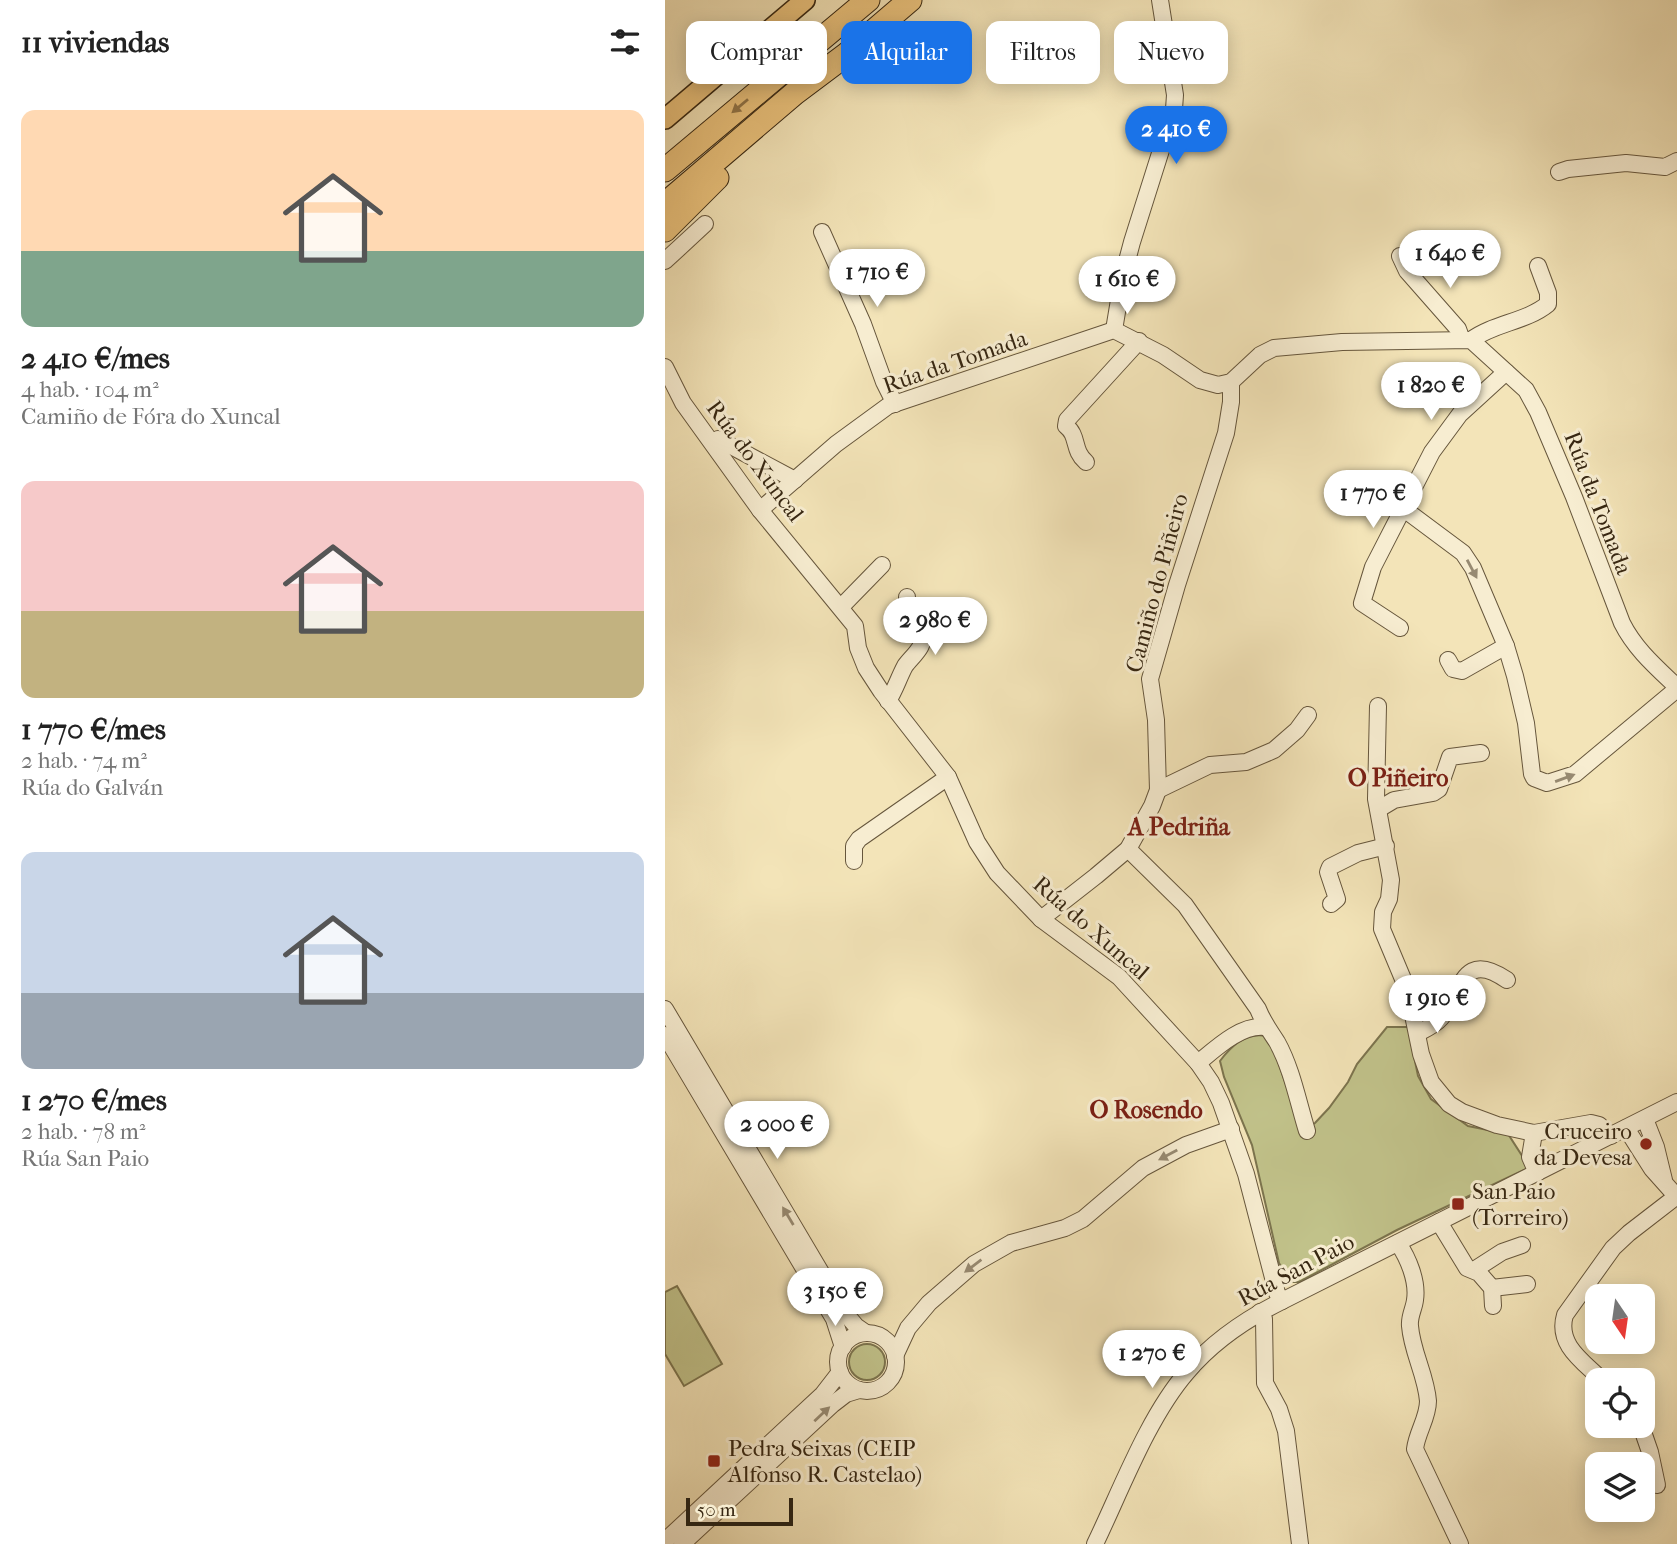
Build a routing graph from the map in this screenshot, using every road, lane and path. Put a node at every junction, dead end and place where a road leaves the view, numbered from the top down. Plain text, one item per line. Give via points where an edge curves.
1 (805, 0) edge
2 (868, 0) edge
3 (910, 0) edge
4 (1160, 0) edge
5 (886, 21) edge
6 (841, 59) edge
7 (841, 64) edge
8 (665, 119) edge
9 (1677, 160) edge
10 (665, 170) edge
11 (1559, 172) dead end
12 (665, 204) edge
13 (705, 224) dead end
14 (665, 230) edge
15 (822, 232) dead end
16 (1400, 256) dead end
17 (665, 261) edge
18 (1538, 266) dead end
19 (1114, 330) junction
20 (1467, 340) junction
21 (1139, 341) junction
22 (665, 367) edge
23 (1506, 372) junction
24 (1231, 382) junction
25 (894, 404) junction
26 (718, 439) dead end
27 (1086, 462) dead end
28 (795, 480) junction
29 (1404, 509) junction
30 (761, 510) junction
31 (882, 565) dead end
32 (907, 597) dead end
33 (841, 607) junction
34 (1399, 628) dead end
35 (1506, 646) junction
36 (1448, 660) dead end
37 (1677, 688) edge
38 (888, 701) junction
39 (1378, 706) dead end
40 (1308, 715) dead end
41 (1481, 753) dead end
42 (948, 777) junction
43 (1158, 790) junction
44 (1379, 809) junction
45 (1386, 846) junction
46 (1128, 849) junction
47 (854, 861) dead end
48 (1331, 904) dead end
49 (1041, 919) junction
50 (1507, 980) dead end
51 (665, 1009) edge
52 (1265, 1027) junction
53 (1418, 1033) junction
54 (665, 1035) edge
55 (1198, 1063) junction
56 (1677, 1102) edge
57 (1645, 1119) junction
58 (1626, 1128) junction
59 (1231, 1129) junction
60 (1307, 1131) dead end
61 (1534, 1133) junction
62 (1611, 1136) junction
63 (1537, 1173) junction
64 (1664, 1180) junction
65 (1677, 1197) edge
66 (1439, 1222) junction
67 (1398, 1243) junction
68 (1522, 1245) dead end
69 (1475, 1270) junction
70 (1527, 1284) dead end
71 (1492, 1288) junction
72 (1282, 1301) junction
73 (1493, 1306) dead end
74 (1260, 1312) junction
75 (908, 1328) junction
76 (873, 1335) junction
77 (843, 1347) junction
78 (1117, 1347) dead end
79 (895, 1356) junction
80 (1192, 1366) junction
81 (1590, 1368) edge
82 (840, 1372) junction
83 (859, 1390) junction
84 (1645, 1438) edge
85 (1657, 1485) dead end
86 (665, 1541) edge
87 (682, 1544) edge
88 (1095, 1544) edge
89 (1300, 1544) edge
90 (1460, 1544) edge

1 - 8 main road
2 -> 10 highway
3 - 5 highway
4 - 19 street via 1174,109 1132,242
6 - 12 highway
7 - 14 highway via 833,77 700,193
9 - 11 street via 1665,167 1614,164
13 - 17 street
15 - 25 street
16 - 20 street, Rúa da Tomada via 1407,271
18 - 20 street via 1548,304
19 - 21 street
19 - 25 street, Rúa da Tomada
20 - 23 street, Rúa da Tomada
20 - 24 street via 1274,348
21 - 24 street via 1200,380 1218,385
21 - 27 street via 1067,420 1078,455
22 - 30 street, Rúa do Xuncal via 683,403
23 - 29 street via 1460,414 1439,442
23 - 37 street, Rúa da Tomada via 1527,390 1538,412 1630,640
24 - 43 street, Camiño do Piñeiro via 1226,433 1150,679
25 - 28 street, Rúa da Tomada via 836,444
26 - 28 street
28 - 30 street, Rúa da Tomada
29 - 34 street via 1373,568 1362,603
29 -> 35 street via 1463,553
30 - 33 street, Rúa do Xuncal
31 - 33 street
32 - 38 street via 922,638
33 - 38 street, Rúa do Xuncal via 855,626 861,659
35 - 36 street via 1462,671 1453,669
35 -> 37 street via 1523,708 1532,774 1540,781 1554,782 1584,768
38 - 42 street, Rúa do Xuncal
39 - 44 street via 1375,763
40 - 43 street via 1274,750 1246,762 1210,765
41 - 44 street via 1450,757 1439,789 1433,793 1394,800
42 - 47 street via 859,838
42 - 49 street, Rúa do Xuncal via 977,842 997,873
43 - 46 street, Camiño do Piñeiro
44 - 45 street
45 - 48 street via 1330,867 1337,899
45 - 53 street via 1391,880 1382,929 1408,990
46 - 49 street, Camiño do Piñeiro
46 - 52 street via 1185,905
49 - 55 street, Rúa do Xuncal via 1118,977
50 - 53 street via 1481,968 1466,976 1442,1017
76 -> 51 street via 845,1313
52 - 55 street via 1244,1031
52 - 60 street via 1286,1063
53 - 61 street via 1431,1083 1449,1104 1475,1118
54 - 77 street via 834,1319
55 - 59 street, Rúa do Xuncal
56 - 57 street, Rúa San Paio
57 - 58 street, Rúa San Paio
57 - 64 street
58 - 62 street, Rúa San Paio
58 - 64 street
59 - 72 street, Rúa do Xuncal
59 -> 75 street via 1186,1145 1143,1168 1083,1219 995,1251 933,1299
61 - 62 street via 1591,1123
61 - 63 street via 1530,1157
62 - 63 street, Rúa San Paio
63 - 66 street, Rúa San Paio
64 - 65 street
65 - 81 street via 1613,1248 1565,1315 1561,1328 1566,1343
66 - 67 street, Rúa San Paio
66 - 69 street via 1467,1268
67 - 72 street, Rúa San Paio
67 - 90 street via 1415,1285 1410,1325 1428,1403 1415,1448
68 - 69 street via 1501,1252
69 - 71 street
70 - 71 street
71 - 73 street
72 - 74 street, Rúa San Paio
74 - 80 street, Rúa San Paio via 1229,1332
74 - 89 street via 1265,1383 1286,1431
75 - 76 street
75 - 79 street
76 - 77 street via 857,1335
76 - 79 street via 892,1348
77 - 82 street
78 - 80 street via 1133,1356 1181,1360
79 - 83 street via 887,1383
80 - 88 street, Rúa San Paio via 1148,1435
82 - 83 street
82 - 86 street via 824,1394
87 -> 83 street via 833,1404
84 - 85 street

